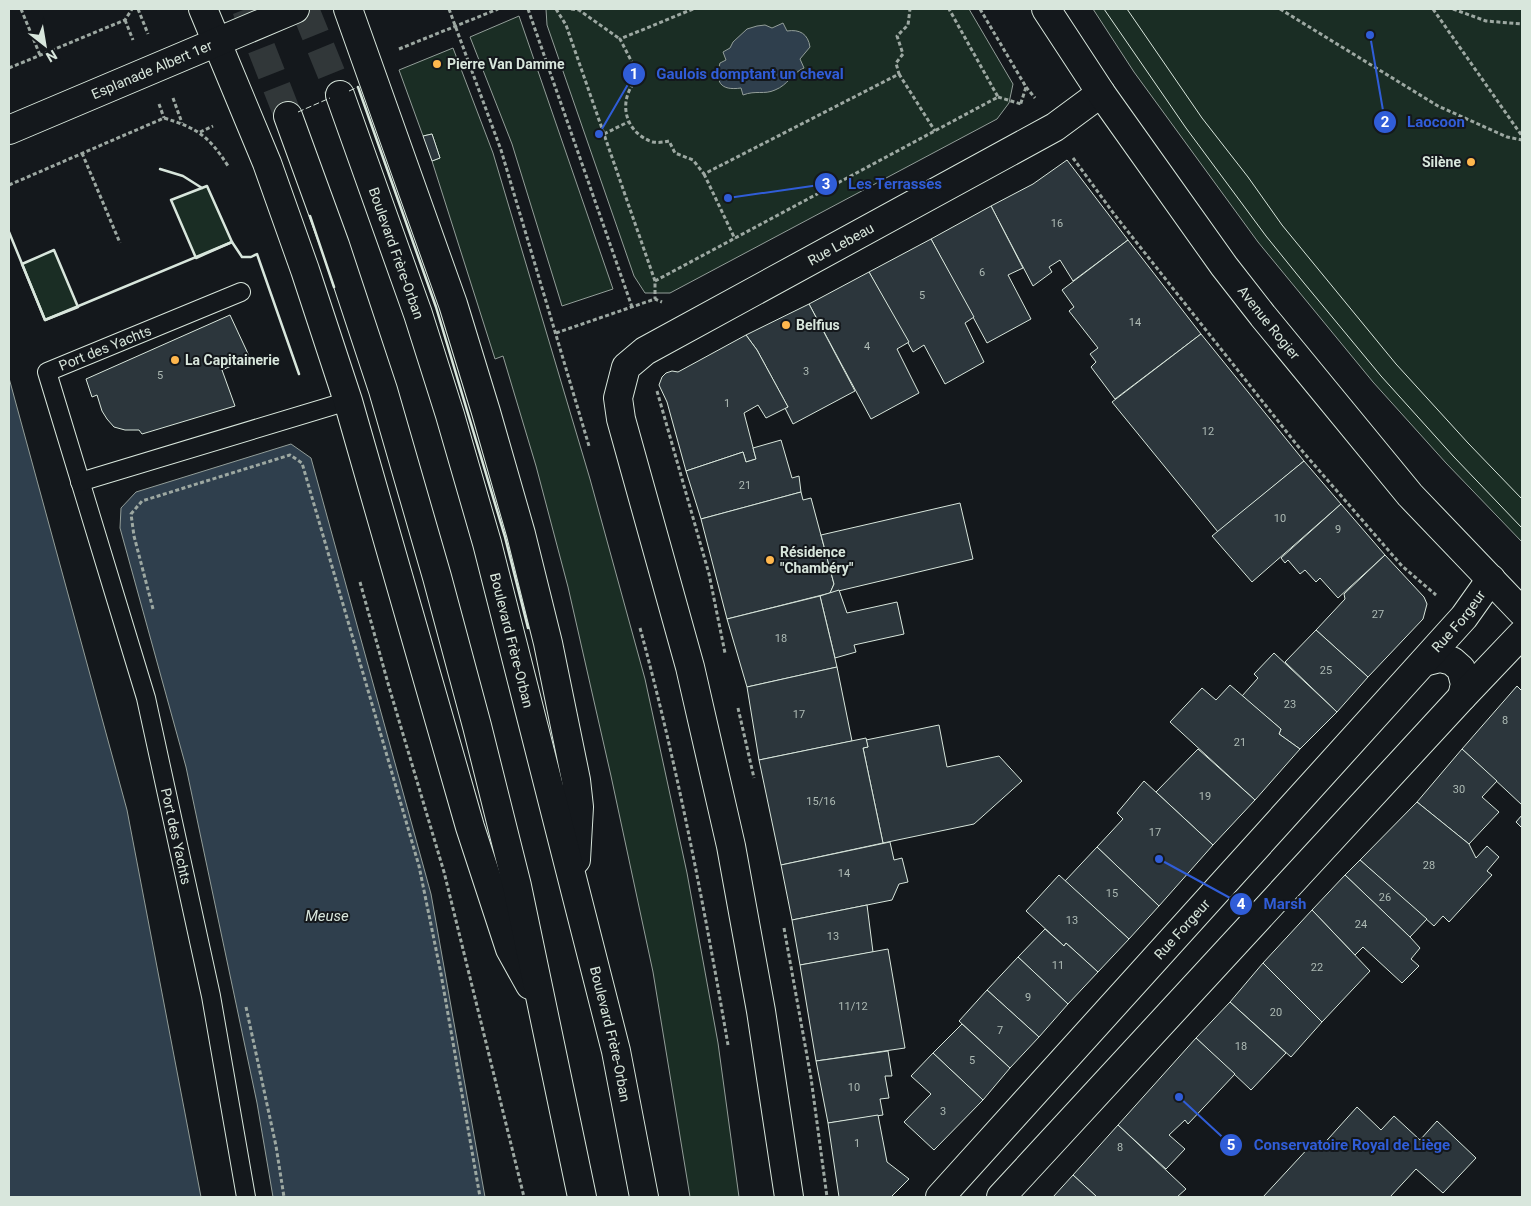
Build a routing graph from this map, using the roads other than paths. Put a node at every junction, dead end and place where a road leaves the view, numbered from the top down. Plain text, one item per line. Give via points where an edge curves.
1 (203, 9) edge
2 (295, 9) edge
3 (348, 9) edge
4 (1046, 9) edge
5 (217, 43) junction
6 (1101, 93) junction
7 (340, 94) tunnel mouth
8 (288, 116) tunnel mouth
9 (9, 130) edge
10 (241, 292) dead end
11 (348, 401) junction
12 (80, 482) junction
13 (1491, 579) junction
14 (1522, 612) edge
15 (1522, 634) edge
16 (1424, 662) junction
17 (1462, 697) junction
18 (574, 884) junction
19 (544, 1011) junction
20 (246, 1197) edge
21 (582, 1197) edge
22 (644, 1197) edge
23 (789, 1197) edge
24 (940, 1197) edge
25 (1001, 1197) edge

1 - 5 main road
2 - 5 main road, Esplanade Albert 1er
3 - 18 main road via 453,304 523,543 548,643 576,780 579,807
4 - 6 main road, Avenue Rogier
5 - 9 main road, Esplanade Albert 1er
5 - 11 main road via 267,163
6 - 13 main road, Avenue Rogier via 1263,316 1410,495
6 - 23 main road, Rue Lebeau via 1055,127 645,351 626,367 618,398 620,419 690,667 731,846 761,1011
7 - 18 main road, Boulevard Frère-Orban via 450,414 506,614
8 - 19 main road via 335,245 400,444 493,787
10 - 12 lane, Port des Yachts via 47,372
11 - 12 lane
11 - 19 main road via 473,836 510,949
12 - 20 lane, Port des Yachts via 146,698 211,996
13 - 14 main road, Avenue Rogier
13 - 16 main road, Rue Forgeur via 1464,617
15 - 17 main road
16 - 17 main road, Rue Forgeur via 1440,658 1452,661 1461,669 1465,684
16 - 24 main road, Rue Forgeur
17 - 25 main road
18 - 22 main road, Boulevard Frère-Orban via 616,1051
19 - 21 main road

